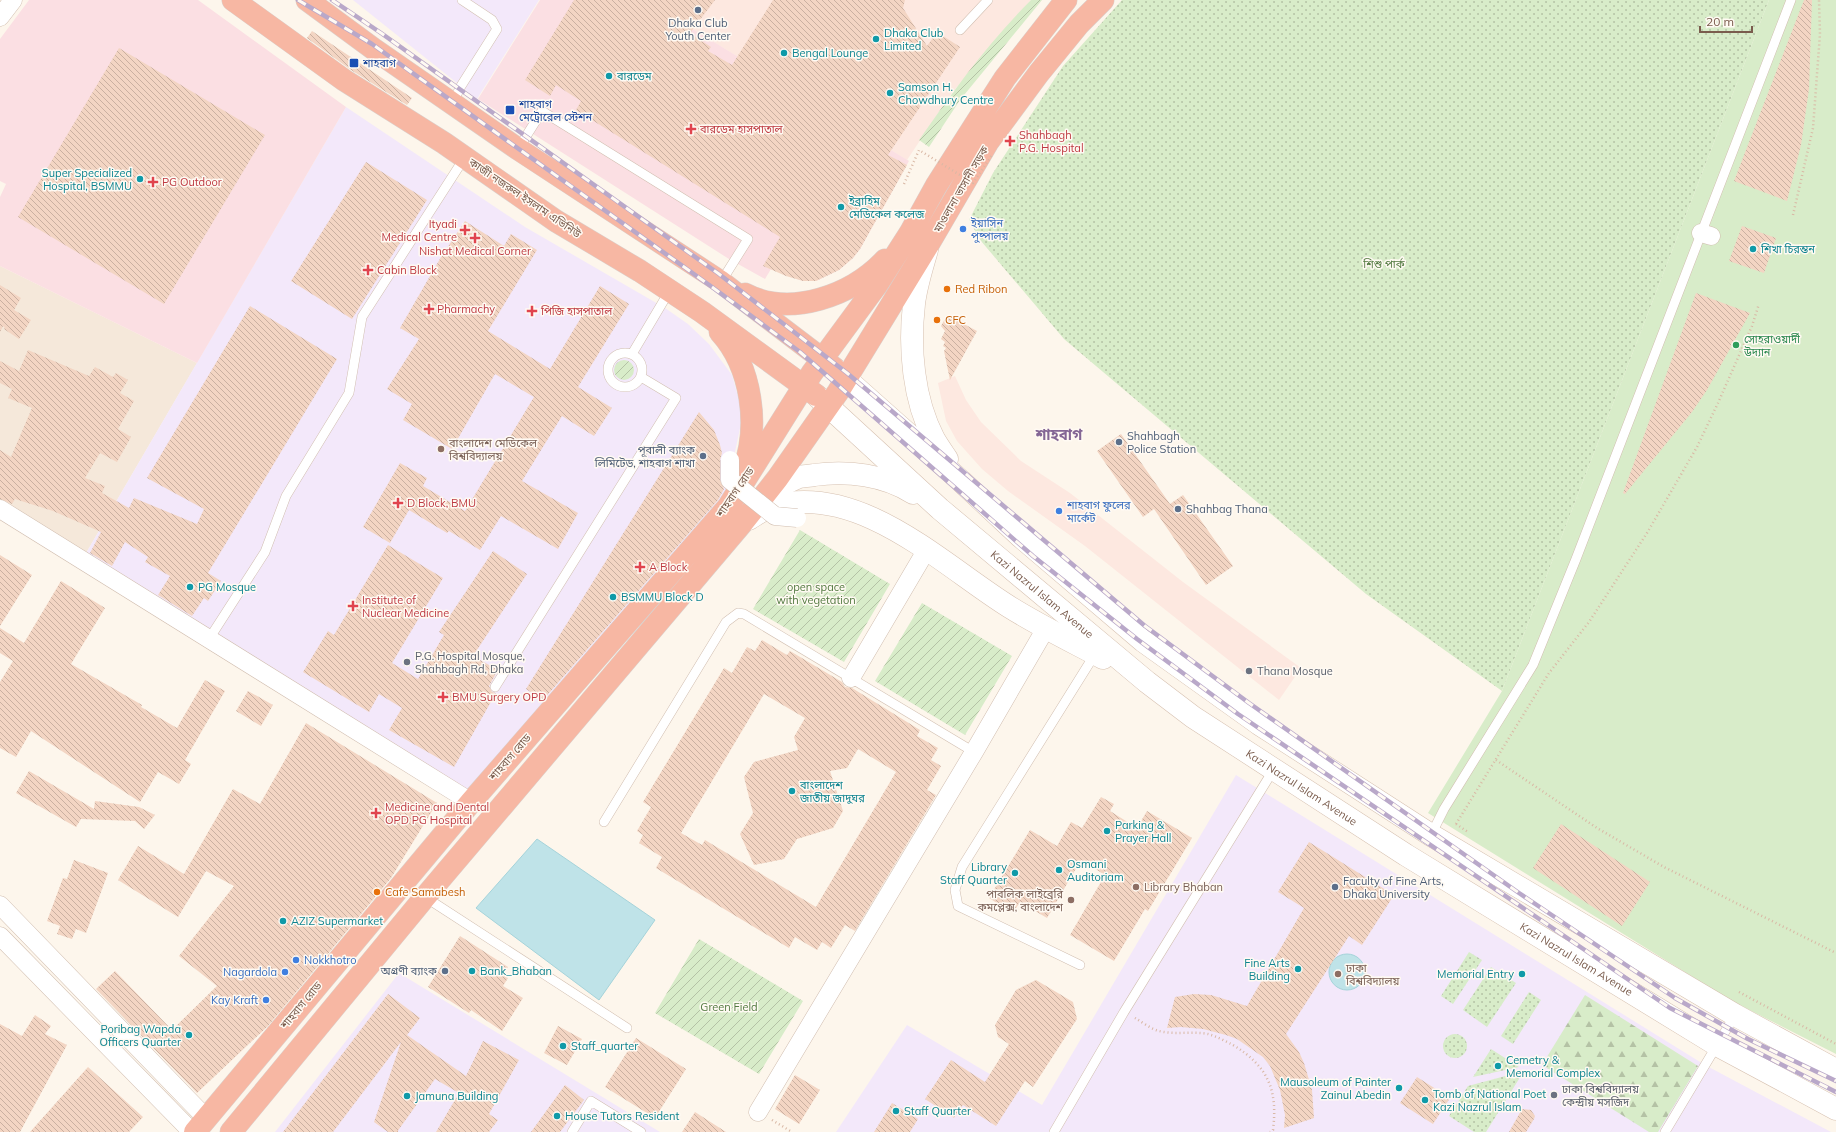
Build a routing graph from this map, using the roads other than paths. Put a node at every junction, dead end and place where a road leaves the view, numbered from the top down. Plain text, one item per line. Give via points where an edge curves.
1 (13, 0) edge
2 (233, 0) edge
3 (462, 0) edge
4 (988, 0) edge
5 (1066, 0) edge
6 (1103, 0) edge
7 (1791, 0) edge
8 (312, 2) edge
9 (0, 17) edge
10 (960, 30) dead end
11 (452, 104) junction
12 (518, 149) junction
13 (465, 158) junction
14 (910, 232) junction
15 (928, 245) junction
16 (721, 282) junction
17 (670, 290) junction
18 (702, 312) junction
19 (632, 354) junction
20 (641, 377) junction
21 (825, 383) junction
22 (730, 460) dead end
23 (961, 481) junction
24 (728, 507) junction
25 (0, 509) edge
26 (940, 510) junction
27 (797, 518) dead end
28 (743, 522) junction
29 (927, 549) junction
30 (1046, 628) junction
31 (209, 639) junction
32 (1095, 654) junction
33 (850, 678) junction
34 (1146, 682) junction
35 (495, 687) dead end
36 (974, 752) junction
37 (1274, 769) junction
38 (471, 802) junction
39 (604, 822) dead end
40 (1431, 835) junction
41 (425, 897) junction
42 (0, 905) edge
43 (0, 936) edge
44 (1080, 965) dead end
45 (59, 966) junction
46 (44, 981) junction
47 (1735, 1015) junction
48 (627, 1028) dead end
49 (1717, 1045) junction
50 (1836, 1070) edge
51 (1836, 1109) edge
52 (758, 1112) dead end
53 (197, 1127) edge
54 (231, 1132) edge
55 (572, 1132) edge
56 (641, 1132) edge
57 (1054, 1132) edge
58 (1665, 1132) edge

1 - 9 street
2 - 13 highway, কাজী নজরুল ইসলাম এভিনিউ via 344,80
3 - 11 lane via 492,20 498,29
4 - 10 lane
5 - 14 highway, মাওলানা ভাসানী সড়ক via 1006,78 944,172
6 - 15 highway, মাওলানা ভাসানী সড়ক via 1079,24 1039,73 988,142
7 - 40 lane via 1706,235 1533,665 1444,809
8 - 11 highway
11 - 12 highway
12 - 16 highway
12 - 16 lane via 542,111 748,239
13 - 17 highway, কাজী নজরুল ইসলাম এভিনিউ via 556,221
13 - 31 lane via 362,318 349,393 286,496 265,552
14 - 16 highway via 870,273 853,286 817,300 792,305 771,303 752,298
14 - 21 highway, মাওলানা ভাসানী সড়ক via 876,286
15 - 21 highway, মাওলানা ভাসানী সড়ক
15 - 23 main road via 914,303 912,342 915,378 933,438
16 - 21 highway
17 - 18 highway, কাজী নজরুল ইসলাম এভিনিউ
17 - 19 lane
18 - 21 highway, কাজী নজরুল ইসলাম এভিনিউ
18 - 24 highway via 729,341 740,362 748,387 751,443 744,469
19 - 20 lane via 640,361
19 - 20 lane via 620,353 611,360 607,372 609,378 623,388 633,386
20 - 35 lane via 676,398
21 - 23 main road
21 - 24 highway, শাহবাগ রোড
21 - 26 main road, Kazi Nazrul Islam Avenue
21 - 28 highway, শাহবাগ রোড via 777,479
22 - 27 street, bridge via 730,480 775,516
23 - 40 main road via 1010,527 1143,641 1259,724
24 - 38 highway, শাহবাগ রোড
25 - 31 street
26 - 28 main road via 901,486 865,475 830,473 800,477 771,492
26 - 34 main road, Kazi Nazrul Islam Avenue
28 - 29 main road via 772,506 782,504 840,505 867,515
28 - 41 highway, শাহবাগ রোড
29 - 30 main road via 1008,606
29 - 33 street
30 - 32 main road
30 - 36 street
31 - 38 street
32 - 34 main road
32 - 44 lane via 962,867 955,890 958,906
33 - 36 lane
33 - 39 lane via 744,614 732,616
34 - 37 main road, Kazi Nazrul Islam Avenue via 1192,717
36 - 52 street
37 - 49 main road, Kazi Nazrul Islam Avenue via 1406,855
37 - 57 lane via 1124,1012
38 - 53 highway, শাহবাগ রোড
40 - 47 main road
41 - 48 lane
41 - 54 highway, শাহবাগ রোড
42 - 45 street
43 - 46 street
45 - 46 street
45 - 53 street
46 - 53 street
47 - 49 lane
47 - 50 main road
49 - 51 main road, Kazi Nazrul Islam Avenue
49 - 58 lane
55 - 56 lane via 591,1101

